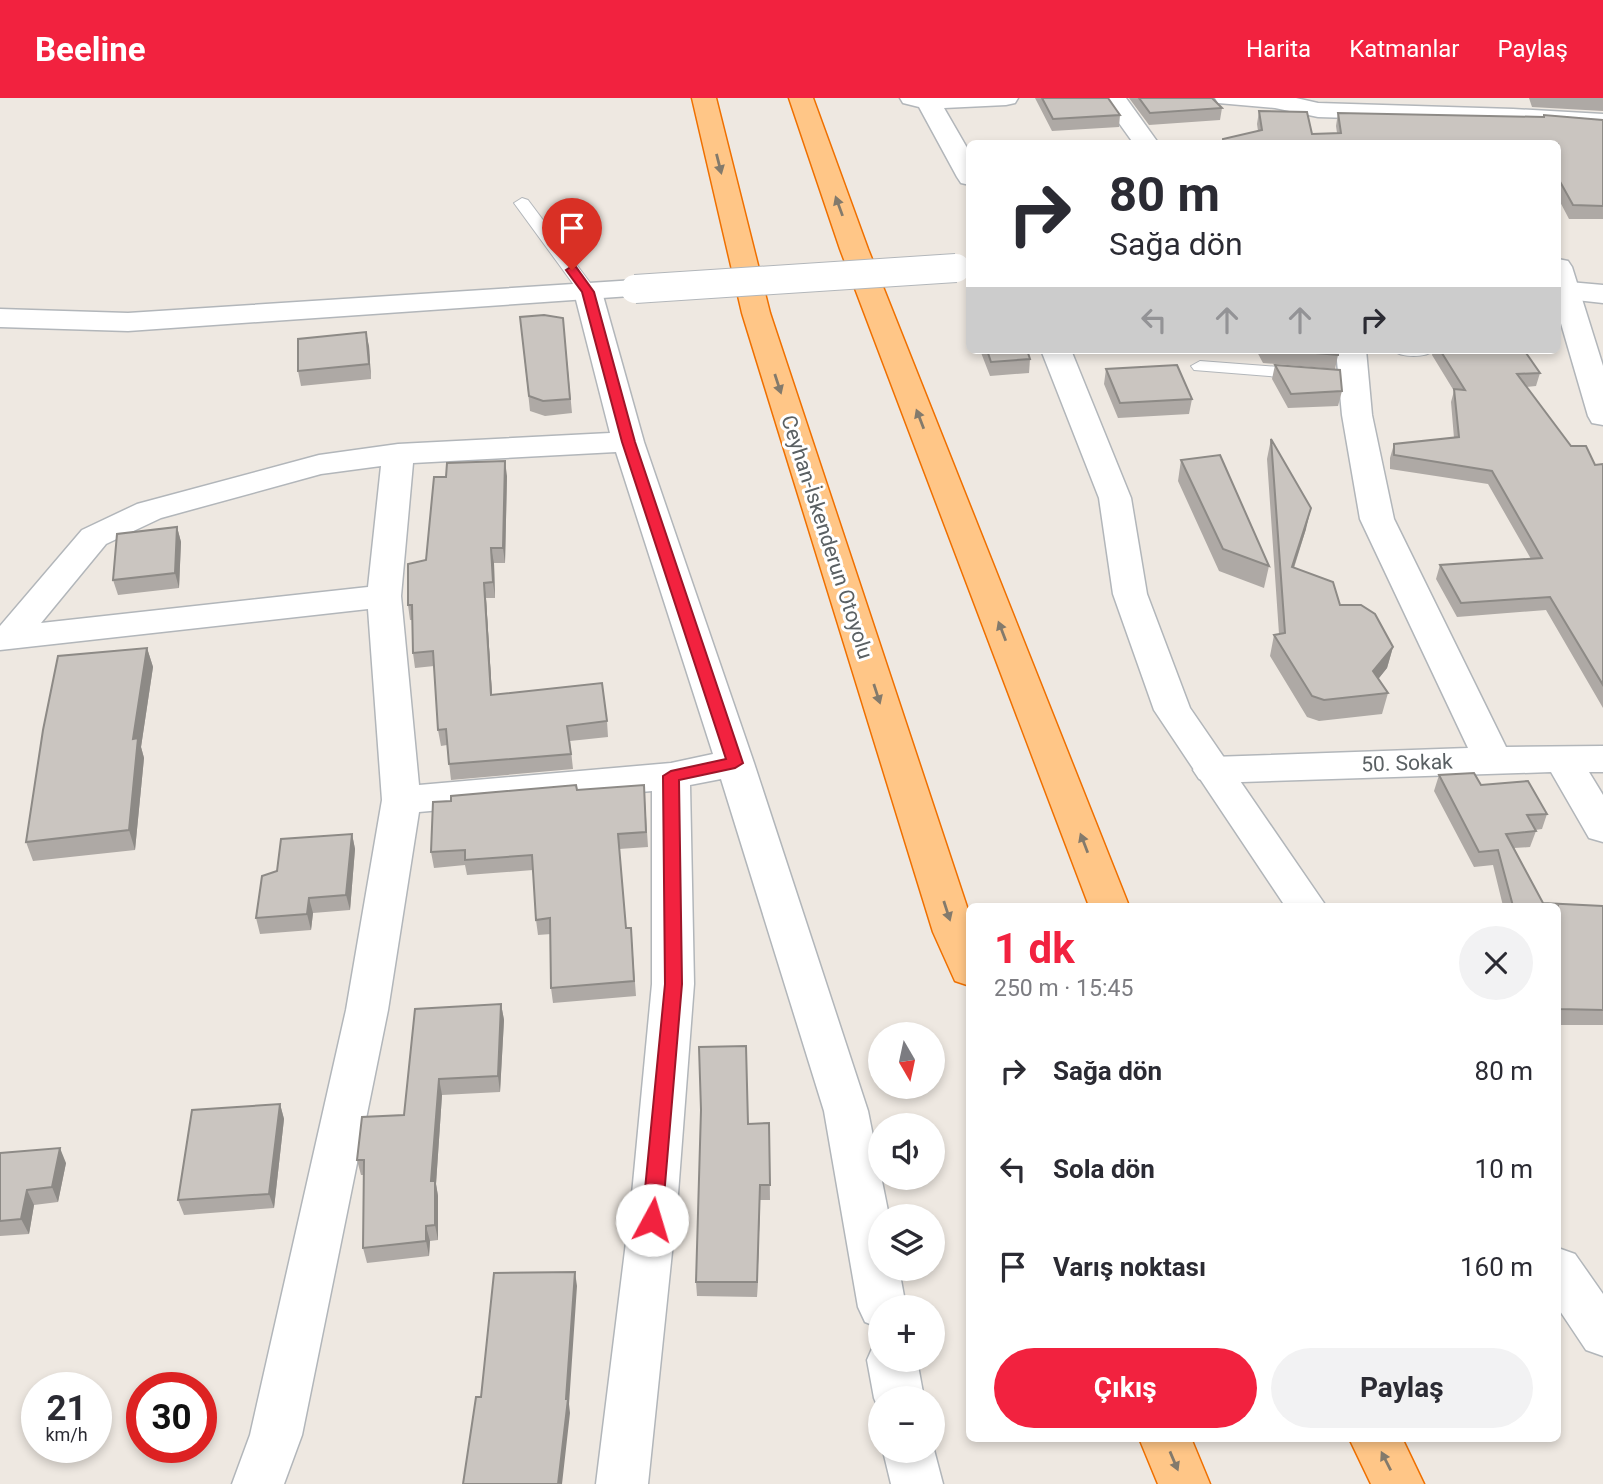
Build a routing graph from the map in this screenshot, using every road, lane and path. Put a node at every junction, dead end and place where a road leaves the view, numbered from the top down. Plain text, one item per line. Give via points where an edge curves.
1 (704, 98) edge
2 (801, 98) edge
3 (1006, 98) edge
4 (1112, 98) edge
5 (1227, 98) edge
6 (921, 99) edge
7 (1353, 105) edge
8 (1511, 107) edge
9 (1603, 122) edge
10 (1144, 140) edge
11 (1521, 140) edge
12 (966, 171) edge
13 (522, 202) dead end
14 (963, 268) edge
15 (1561, 283) edge
16 (1561, 286) edge
17 (588, 292) junction
18 (1603, 294) edge
19 (0, 318) edge
20 (1058, 354) edge
21 (1200, 366) dead end
22 (1343, 370) edge
23 (1603, 416) edge
24 (628, 442) junction
25 (398, 454) junction
26 (384, 596) junction
27 (5, 638) edge
28 (1493, 760) junction
29 (1603, 760) edge
30 (1563, 761) junction
31 (735, 763) junction
32 (1212, 770) junction
33 (671, 776) junction
34 (401, 800) junction
35 (1603, 828) edge
36 (1108, 903) edge
37 (1304, 903) edge
38 (966, 960) edge
39 (1561, 1273) edge
40 (880, 1295) edge
41 (1603, 1334) edge
42 (1167, 1442) edge
43 (1377, 1442) edge
44 (912, 1463) edge
45 (258, 1484) edge
46 (621, 1484) edge
47 (916, 1484) edge
48 (1184, 1484) edge
49 (1398, 1484) edge

1 -> 38 highway, Ceyhan-İskenderun Otoyolu via 755,313
36 -> 2 highway via 854,248
3 - 6 street
4 - 10 street
5 - 7 street via 1275,101 1320,121
6 - 12 street
7 - 8 street
8 - 9 street
8 - 11 street
13 - 17 lane
14 - 17 street, bridge
15 - 18 street
16 - 23 street
17 - 19 street via 128,322
17 - 24 street
20 - 32 street via 1115,498 1130,593 1172,710
21 - 22 lane
22 - 28 street via 1357,415 1377,519
24 - 25 street
24 - 31 street
25 - 26 street
25 - 27 street via 318,465 149,511 94,537
26 - 27 street
26 - 34 street
28 - 30 street, 50. Sokak
28 - 32 street, 50. Sokak
29 - 30 street, 50. Sokak
30 - 35 street
31 - 33 street
31 - 40 street via 846,1111
32 - 37 street
33 - 34 street
33 - 46 street via 673,984 655,1194
34 - 45 street via 367,1010 276,1435
39 - 41 street
42 -> 48 highway
49 -> 43 highway
44 - 47 street

